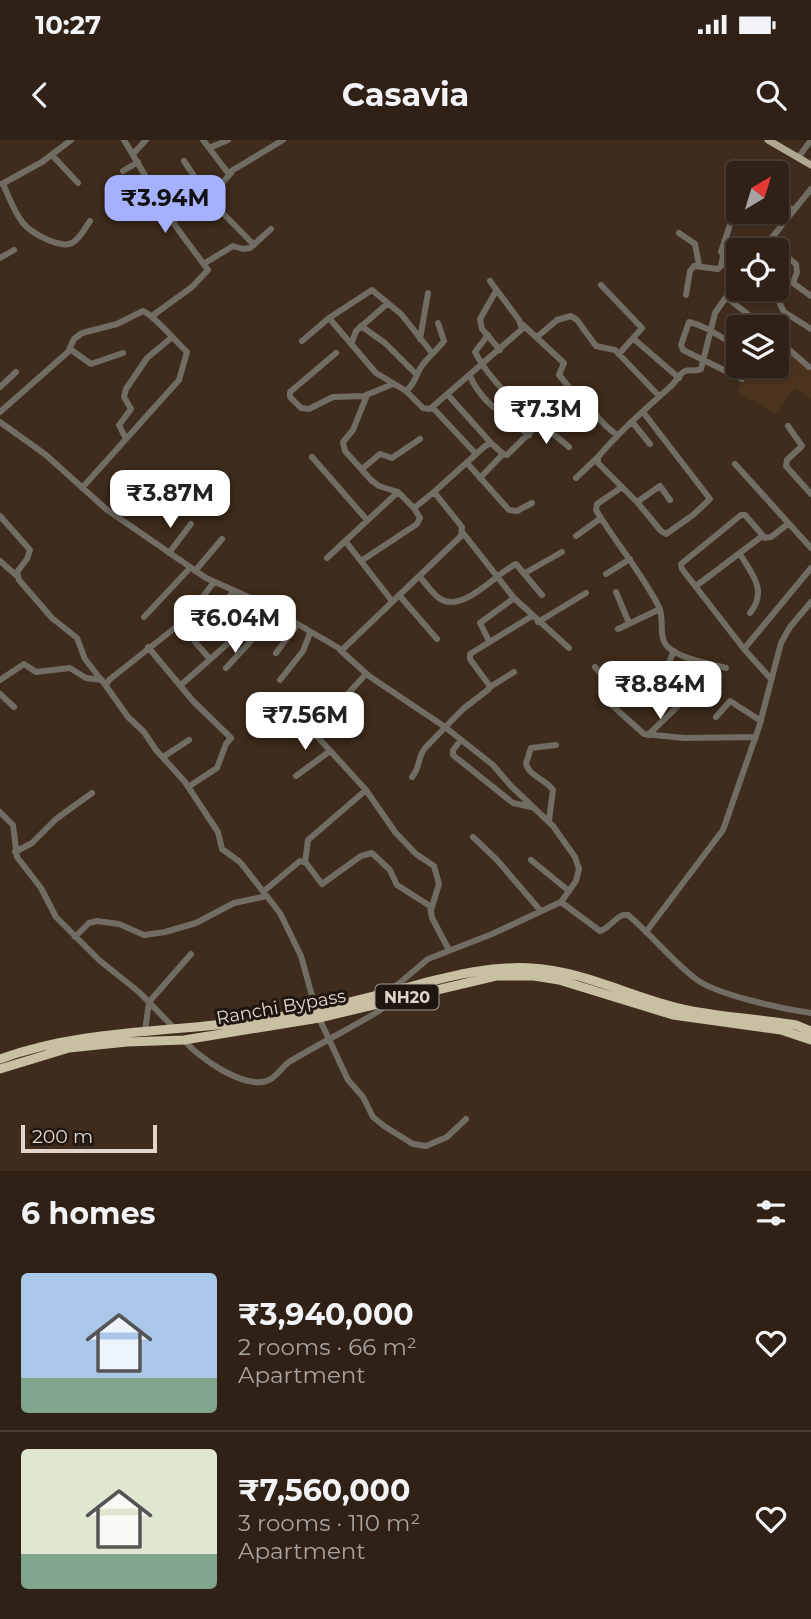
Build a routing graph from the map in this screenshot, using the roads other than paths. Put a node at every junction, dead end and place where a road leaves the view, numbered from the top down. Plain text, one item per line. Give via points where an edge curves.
1 (71, 140) edge
2 (124, 140) edge
3 (146, 140) edge
4 (203, 140) edge
5 (228, 140) edge
6 (283, 140) edge
7 (768, 140) edge
8 (811, 140) edge
9 (60, 144) edge
10 (209, 148) junction
11 (133, 154) junction
12 (52, 155) junction
13 (798, 158) junction
14 (184, 161) dead end
15 (138, 162) junction
16 (811, 165) edge
17 (122, 171) dead end
18 (231, 173) junction
19 (78, 183) dead end
20 (1, 184) edge
21 (811, 189) edge
22 (206, 194) junction
23 (789, 207) edge
24 (793, 210) junction
25 (90, 221) dead end
26 (172, 222) junction
27 (731, 224) edge
28 (271, 229) dead end
29 (679, 233) dead end
30 (771, 238) edge
31 (254, 245) junction
32 (14, 250) dead end
33 (723, 256) junction
34 (0, 258) edge
35 (726, 258) edge
36 (789, 258) edge
37 (205, 263) junction
38 (699, 265) junction
39 (490, 281) dead end
40 (601, 285) dead end
41 (496, 291) junction
42 (428, 293) dead end
43 (686, 295) dead end
44 (811, 296) edge
45 (726, 297) edge
46 (731, 301) edge
47 (778, 301) edge
48 (387, 304) junction
49 (749, 315) edge
50 (152, 316) junction
51 (329, 318) junction
52 (438, 323) dead end
53 (522, 324) junction
54 (361, 326) junction
55 (711, 329) junction
56 (811, 329) edge
57 (488, 335) junction
58 (537, 337) junction
59 (171, 338) junction
60 (634, 339) junction
61 (420, 340) junction
62 (302, 341) dead end
63 (726, 341) edge
64 (352, 342) junction
65 (70, 349) junction
66 (500, 350) junction
67 (789, 350) edge
68 (122, 353) dead end
69 (336, 353) dead end
70 (432, 354) junction
71 (619, 354) junction
72 (704, 360) junction
73 (484, 365) junction
74 (809, 367) dead end
75 (16, 372) dead end
76 (417, 375) junction
77 (470, 376) junction
78 (679, 378) junction
79 (742, 379) dead end
80 (393, 384) junction
81 (0, 387) edge
82 (406, 391) junction
83 (573, 392) junction
84 (367, 395) junction
85 (448, 395) junction
86 (659, 396) junction
87 (433, 408) junction
88 (0, 412) edge
89 (643, 412) junction
90 (0, 422) edge
91 (540, 423) junction
92 (632, 423) junction
93 (788, 425) dead end
94 (616, 434) junction
95 (529, 435) junction
96 (125, 439) junction
97 (421, 439) dead end
98 (491, 443) junction
99 (650, 444) dead end
100 (569, 447) dead end
101 (476, 454) junction
102 (503, 454) junction
103 (312, 457) dead end
104 (598, 457) junction
105 (467, 463) junction
106 (735, 464) dead end
107 (362, 469) junction
108 (480, 478) junction
109 (576, 478) dead end
110 (622, 487) junction
111 (82, 488) junction
112 (398, 492) junction
113 (434, 492) junction
114 (811, 494) edge
115 (670, 500) dead end
116 (636, 502) junction
117 (532, 503) dead end
118 (414, 508) junction
119 (0, 516) edge
120 (601, 518) junction
121 (367, 520) junction
122 (191, 524) dead end
123 (788, 524) junction
124 (463, 533) junction
125 (576, 536) dead end
126 (761, 537) junction
127 (222, 540) dead end
128 (345, 542) junction
129 (811, 548) edge
130 (562, 552) dead end
131 (169, 553) junction
132 (740, 554) junction
133 (327, 558) dead end
134 (630, 559) junction
135 (0, 561) edge
136 (361, 561) junction
137 (811, 568) edge
138 (193, 570) junction
139 (525, 573) junction
140 (606, 575) dead end
141 (17, 576) junction
142 (498, 577) junction
143 (420, 578) junction
144 (214, 582) junction
145 (696, 586) junction
146 (234, 591) junction
147 (616, 592) dead end
148 (586, 593) dead end
149 (542, 594) dead end
150 (399, 595) junction
151 (514, 598) junction
152 (257, 601) junction
153 (392, 601) junction
154 (811, 602) edge
155 (660, 609) junction
156 (750, 613) dead end
157 (532, 616) junction
158 (144, 617) dead end
159 (538, 622) junction
160 (629, 623) junction
161 (297, 625) junction
162 (243, 629) junction
163 (618, 629) dead end
164 (310, 632) junction
165 (437, 639) dead end
166 (489, 641) junction
167 (148, 647) junction
168 (569, 648) dead end
169 (744, 649) junction
170 (340, 650) junction
171 (674, 651) junction
172 (276, 653) dead end
173 (210, 659) junction
174 (595, 667) dead end
175 (726, 667) dead end
176 (226, 668) dead end
177 (514, 672) dead end
178 (366, 674) junction
179 (771, 679) junction
180 (0, 680) edge
181 (280, 680) dead end
182 (104, 683) junction
183 (181, 685) junction
184 (490, 687) junction
185 (704, 690) dead end
186 (0, 694) edge
187 (675, 696) junction
188 (14, 707) dead end
189 (716, 717) dead end
190 (761, 721) junction
191 (445, 727) junction
192 (648, 735) junction
193 (756, 737) junction
194 (190, 740) dead end
195 (461, 740) junction
196 (556, 745) dead end
197 (330, 751) junction
198 (163, 757) junction
199 (296, 776) dead end
200 (412, 777) dead end
201 (188, 787) junction
202 (366, 790) junction
203 (92, 793) dead end
204 (531, 807) junction
205 (0, 812) edge
206 (549, 821) junction
207 (472, 837) dead end
208 (15, 852) junction
209 (531, 860) dead end
210 (305, 862) junction
211 (569, 891) junction
212 (265, 894) junction
213 (561, 902) junction
214 (431, 910) junction
215 (540, 910) junction
216 (646, 932) junction
217 (75, 937) junction
218 (449, 950) junction
219 (191, 954) dead end
220 (389, 997) junction
221 (149, 1002) junction
222 (811, 1013) edge
223 (317, 1014) junction
224 (176, 1030) junction
225 (145, 1031) junction
226 (811, 1031) edge
227 (329, 1038) junction
228 (184, 1040) junction
229 (811, 1040) edge
230 (0, 1059) edge
231 (0, 1069) edge
232 (466, 1119) dead end

1 - 9 street
2 - 11 street
3 - 11 street
4 - 10 street
5 - 10 street
6 - 18 street
7 - 13 main road
8 - 13 street
9 - 12 street
10 - 18 street
11 - 15 street
12 - 19 street
12 - 20 street
13 - 16 main road
14 - 22 street
15 - 17 street
15 - 26 street
18 - 22 street
20 - 25 street via 25,226 55,242 76,241
21 - 24 street
22 - 26 street
22 - 31 street
23 - 24 street
24 - 30 street
26 - 37 street
27 - 33 street
28 - 31 street
29 - 38 street via 695,244
31 - 37 street via 247,250 233,246
32 - 34 street
33 - 35 street
33 - 38 street via 718,269
36 - 44 street via 797,268 793,283
37 - 50 street via 208,270 204,276
38 - 43 street via 692,268
39 - 41 street
40 - 60 street via 640,326
41 - 53 street
41 - 57 street via 480,319
42 - 61 street
45 - 55 street
46 - 49 street
47 - 56 street via 784,312
48 - 51 street via 370,290
48 - 54 street
48 - 61 street via 401,314
50 - 59 street
50 - 65 street via 143,311 117,324 87,330 74,339
51 - 62 street
51 - 64 street
52 - 70 street via 444,341
53 - 58 street
53 - 66 street via 520,332
54 - 64 street
54 - 76 street
55 - 63 street
55 - 72 street
55 - 72 street via 689,322 681,345
57 - 66 street
57 - 73 street via 475,352
58 - 71 street via 557,320 571,316 596,346
58 - 83 street via 564,363 559,375
59 - 96 street via 148,358 126,390 124,397 131,409 119,425
59 - 96 street via 188,354 181,376
60 - 71 street
60 - 78 street
61 - 70 street
64 - 80 street via 372,369
65 - 68 street via 91,364
65 - 88 street
66 - 73 street
67 - 74 street
69 - 84 street via 290,392 290,397 306,410 333,397
70 - 76 street
71 - 86 street
72 - 78 street via 699,371 685,371
72 - 79 street
73 - 77 street
73 - 91 street
75 - 81 street
76 - 82 street
77 - 85 street
77 - 95 street via 487,404
78 - 86 street
80 - 82 street
80 - 84 street
82 - 87 street via 425,409
83 - 91 street
83 - 94 street
84 - 107 street via 342,445
85 - 87 street
85 - 98 street
86 - 89 street
87 - 101 street
89 - 92 street
89 - 116 street via 710,499 666,534
90 - 111 street
91 - 95 street
91 - 100 street
92 - 94 street
92 - 99 street
93 - 114 street via 802,446 786,466
94 - 104 street
95 - 102 street
96 - 111 street
97 - 107 street via 392,458 380,454
98 - 101 street
98 - 102 street
101 - 105 street
102 - 108 street
103 - 121 street
104 - 109 street
104 - 110 street via 598,463
105 - 108 street
105 - 113 street
106 - 123 street
107 - 112 street via 374,483
108 - 117 street via 509,510
110 - 116 street
110 - 120 street via 596,506
111 - 131 street
112 - 118 street
112 - 121 street
113 - 118 street
113 - 124 street
115 - 116 street via 660,486
118 - 136 street via 420,518 417,524
119 - 141 street via 30,550
120 - 125 street
120 - 134 street
121 - 128 street
122 - 131 street
123 - 126 street via 768,539
123 - 129 street
124 - 142 street
124 - 143 street
126 - 132 street
126 - 145 street via 746,515 741,515 681,564
127 - 138 street
128 - 133 street
128 - 136 street
130 - 139 street
131 - 138 street
132 - 145 street
132 - 156 street via 758,589 759,601
134 - 140 street
134 - 155 street
135 - 141 street
136 - 153 street
137 - 169 street
138 - 144 street
138 - 158 street
139 - 142 street via 516,564
139 - 149 street
141 - 182 street via 52,618 77,638 85,659
142 - 143 street via 454,603 438,597
142 - 151 street
143 - 150 street
144 - 146 street
144 - 167 street via 188,615
145 - 169 street
146 - 152 street
146 - 173 street via 194,635
147 - 160 street
148 - 159 street
150 - 153 street
150 - 165 street
151 - 157 street
151 - 166 street via 481,623
152 - 161 street
152 - 162 street
153 - 170 street
154 - 179 street via 786,634
155 - 160 street
155 - 171 street via 663,638
157 - 159 street
157 - 166 street
159 - 168 street
160 - 163 street
161 - 164 street
161 - 172 street
162 - 173 street
162 - 176 street via 251,642
164 - 170 street
164 - 181 street via 303,651
166 - 184 street via 469,656
167 - 182 street
167 - 183 street
169 - 179 street
170 - 178 street
171 - 175 street
171 - 187 street via 665,684
173 - 183 street
174 - 192 street via 612,685 606,700
177 - 184 street
178 - 191 street
178 - 197 street via 343,699 341,708 314,733
179 - 190 street
180 - 182 street via 24,664 35,672 69,668
182 - 198 street
183 - 201 street via 231,738 218,768
184 - 191 street
185 - 187 street via 685,685
186 - 188 street
187 - 192 street via 677,706
189 - 190 street via 730,701
190 - 193 street
191 - 195 street
191 - 200 street via 420,754
192 - 193 street
193 - 216 street via 723,830
194 - 198 street
195 - 204 street via 493,765
195 - 204 street via 453,755 513,803
196 - 206 street via 531,748 526,762 530,772 554,789
197 - 199 street
197 - 202 street
198 - 201 street
201 - 212 street via 218,832 222,849 236,858
202 - 210 street via 308,840
202 - 214 street via 395,832 434,866 439,884
203 - 208 street via 56,819 32,844
204 - 206 street
205 - 208 street via 13,825
206 - 211 street via 578,863 579,876
207 - 215 street
208 - 217 street via 56,918
209 - 211 street
210 - 212 street via 300,861
210 - 214 street via 322,884 372,853 390,870 397,885
211 - 213 street
212 - 217 street via 166,932 144,935 97,920
212 - 223 street via 299,952
213 - 215 street
213 - 216 street via 600,931 624,914
214 - 218 street
215 - 218 street
216 - 222 street via 710,988
217 - 221 street
218 - 220 street via 416,967
219 - 221 street
220 - 223 highway, Ranchi Bypass / NH20
220 - 226 highway, Ranchi Bypass / NH20 via 444,976 501,967 534,968 563,972 676,1007
220 - 227 street via 379,1011
220 - 229 highway, Ranchi Bypass / NH20 via 496,976 534,976 673,1015 781,1030
221 - 224 street
221 - 225 street
223 - 224 highway, Ranchi Bypass / NH20
223 - 227 street
223 - 228 highway, Ranchi Bypass / NH20
224 - 225 highway, Ranchi Bypass / NH20
225 - 230 highway, Ranchi Bypass / NH20 via 57,1041
227 - 228 street via 264,1081 220,1070
227 - 232 street via 348,1080 373,1117 413,1144 440,1142
228 - 231 highway, Ranchi Bypass / NH20 via 69,1048

